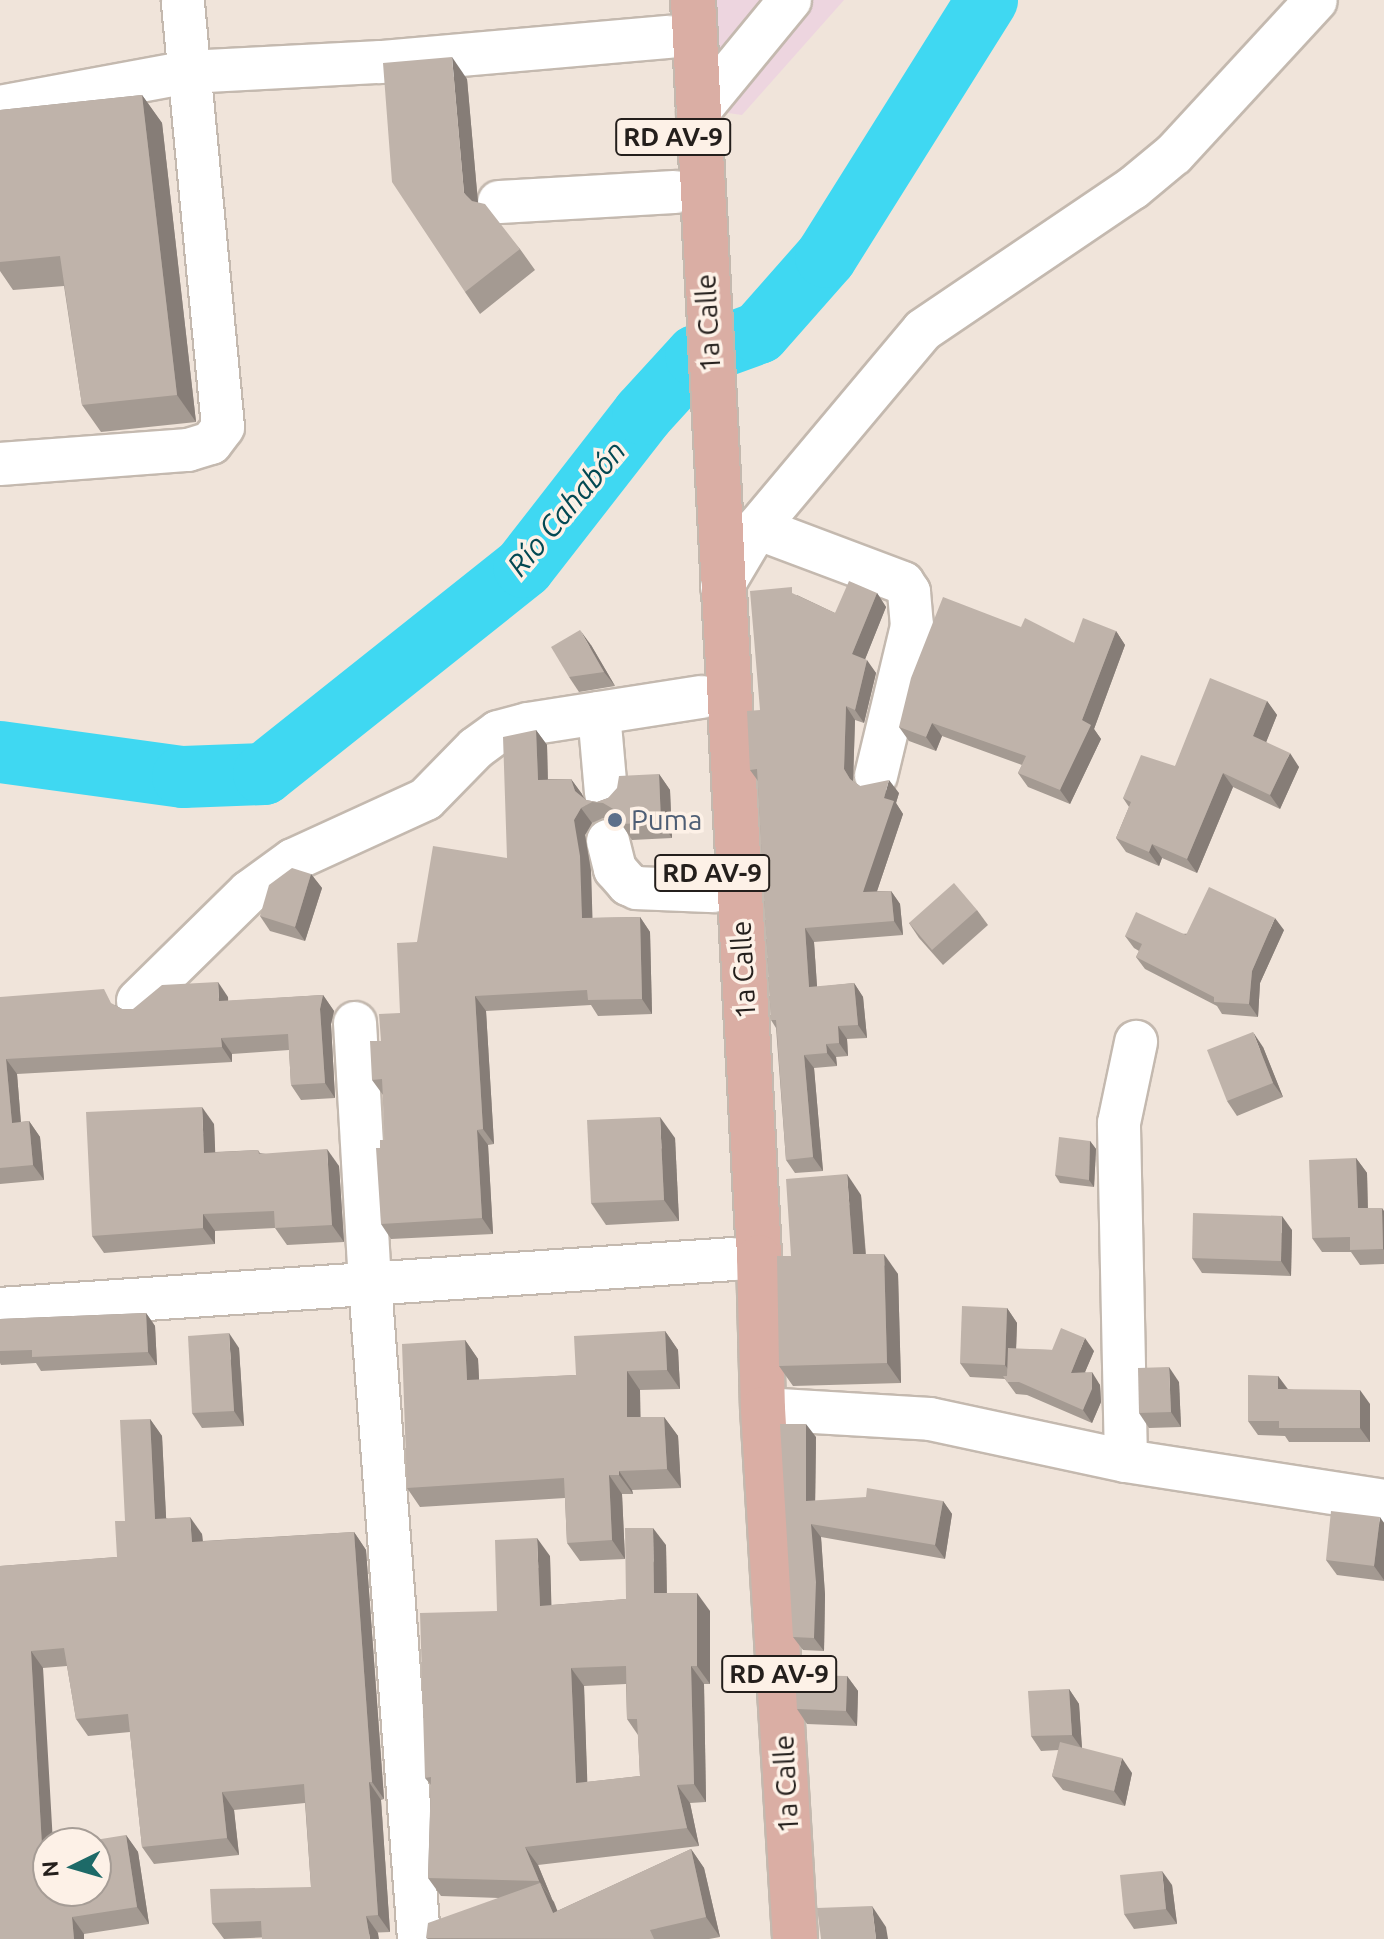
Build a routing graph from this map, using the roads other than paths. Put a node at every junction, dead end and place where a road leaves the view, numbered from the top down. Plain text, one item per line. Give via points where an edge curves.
1 (183, 0) edge
2 (693, 0) edge
3 (790, 0) edge
4 (1316, 0) edge
5 (668, 19) edge
6 (188, 72) junction
7 (0, 107) edge
8 (698, 112) junction
9 (675, 192) junction
10 (499, 202) dead end
11 (693, 272) junction
12 (0, 464) edge
13 (704, 486) junction
14 (757, 528) junction
15 (722, 587) junction
16 (701, 697) junction
17 (599, 713) junction
18 (876, 776) dead end
19 (606, 793) dead end
20 (608, 841) dead end
21 (713, 891) junction
22 (138, 1001) edge
23 (355, 1023) dead end
24 (1136, 1042) dead end
25 (733, 1259) junction
26 (370, 1284) junction
27 (0, 1309) edge
28 (763, 1409) junction
29 (1126, 1461) junction
30 (1384, 1501) edge
31 (419, 1939) edge
32 (770, 1939) edge
33 (795, 1939) edge

1 - 6 street
2 - 8 main road, 1a Calle / RD AV-9
3 - 8 street
4 - 14 street via 1174,154 1133,188 923,330
5 - 6 street via 381,62
5 - 9 main road, 1a Calle / RD AV-9
6 - 7 street
6 - 12 street via 225,420 220,433 205,446 188,450
8 - 11 main road, 1a Calle / RD AV-9
9 - 10 street
9 - 11 main road, 1a Calle / RD AV-9
11 - 13 main road, 1a Calle / RD AV-9
13 - 15 main road, 1a Calle / RD AV-9
13 - 16 main road, 1a Calle / RD AV-9
14 - 15 street
14 - 18 street via 903,583 909,592 912,626
15 - 28 main road, 1a Calle / RD AV-9
16 - 17 street
16 - 21 main road, 1a Calle / RD AV-9
17 - 19 street
17 - 22 street via 498,732 426,799 293,860 249,892
20 - 21 street via 615,869 628,884
21 - 25 main road, 1a Calle / RD AV-9
23 - 26 street
24 - 29 street via 1119,1123
25 - 26 street
25 - 32 main road, 1a Calle / RD AV-9
26 - 27 street
26 - 31 street
28 - 29 street via 930,1419
28 - 33 main road, 1a Calle / RD AV-9
29 - 30 street

